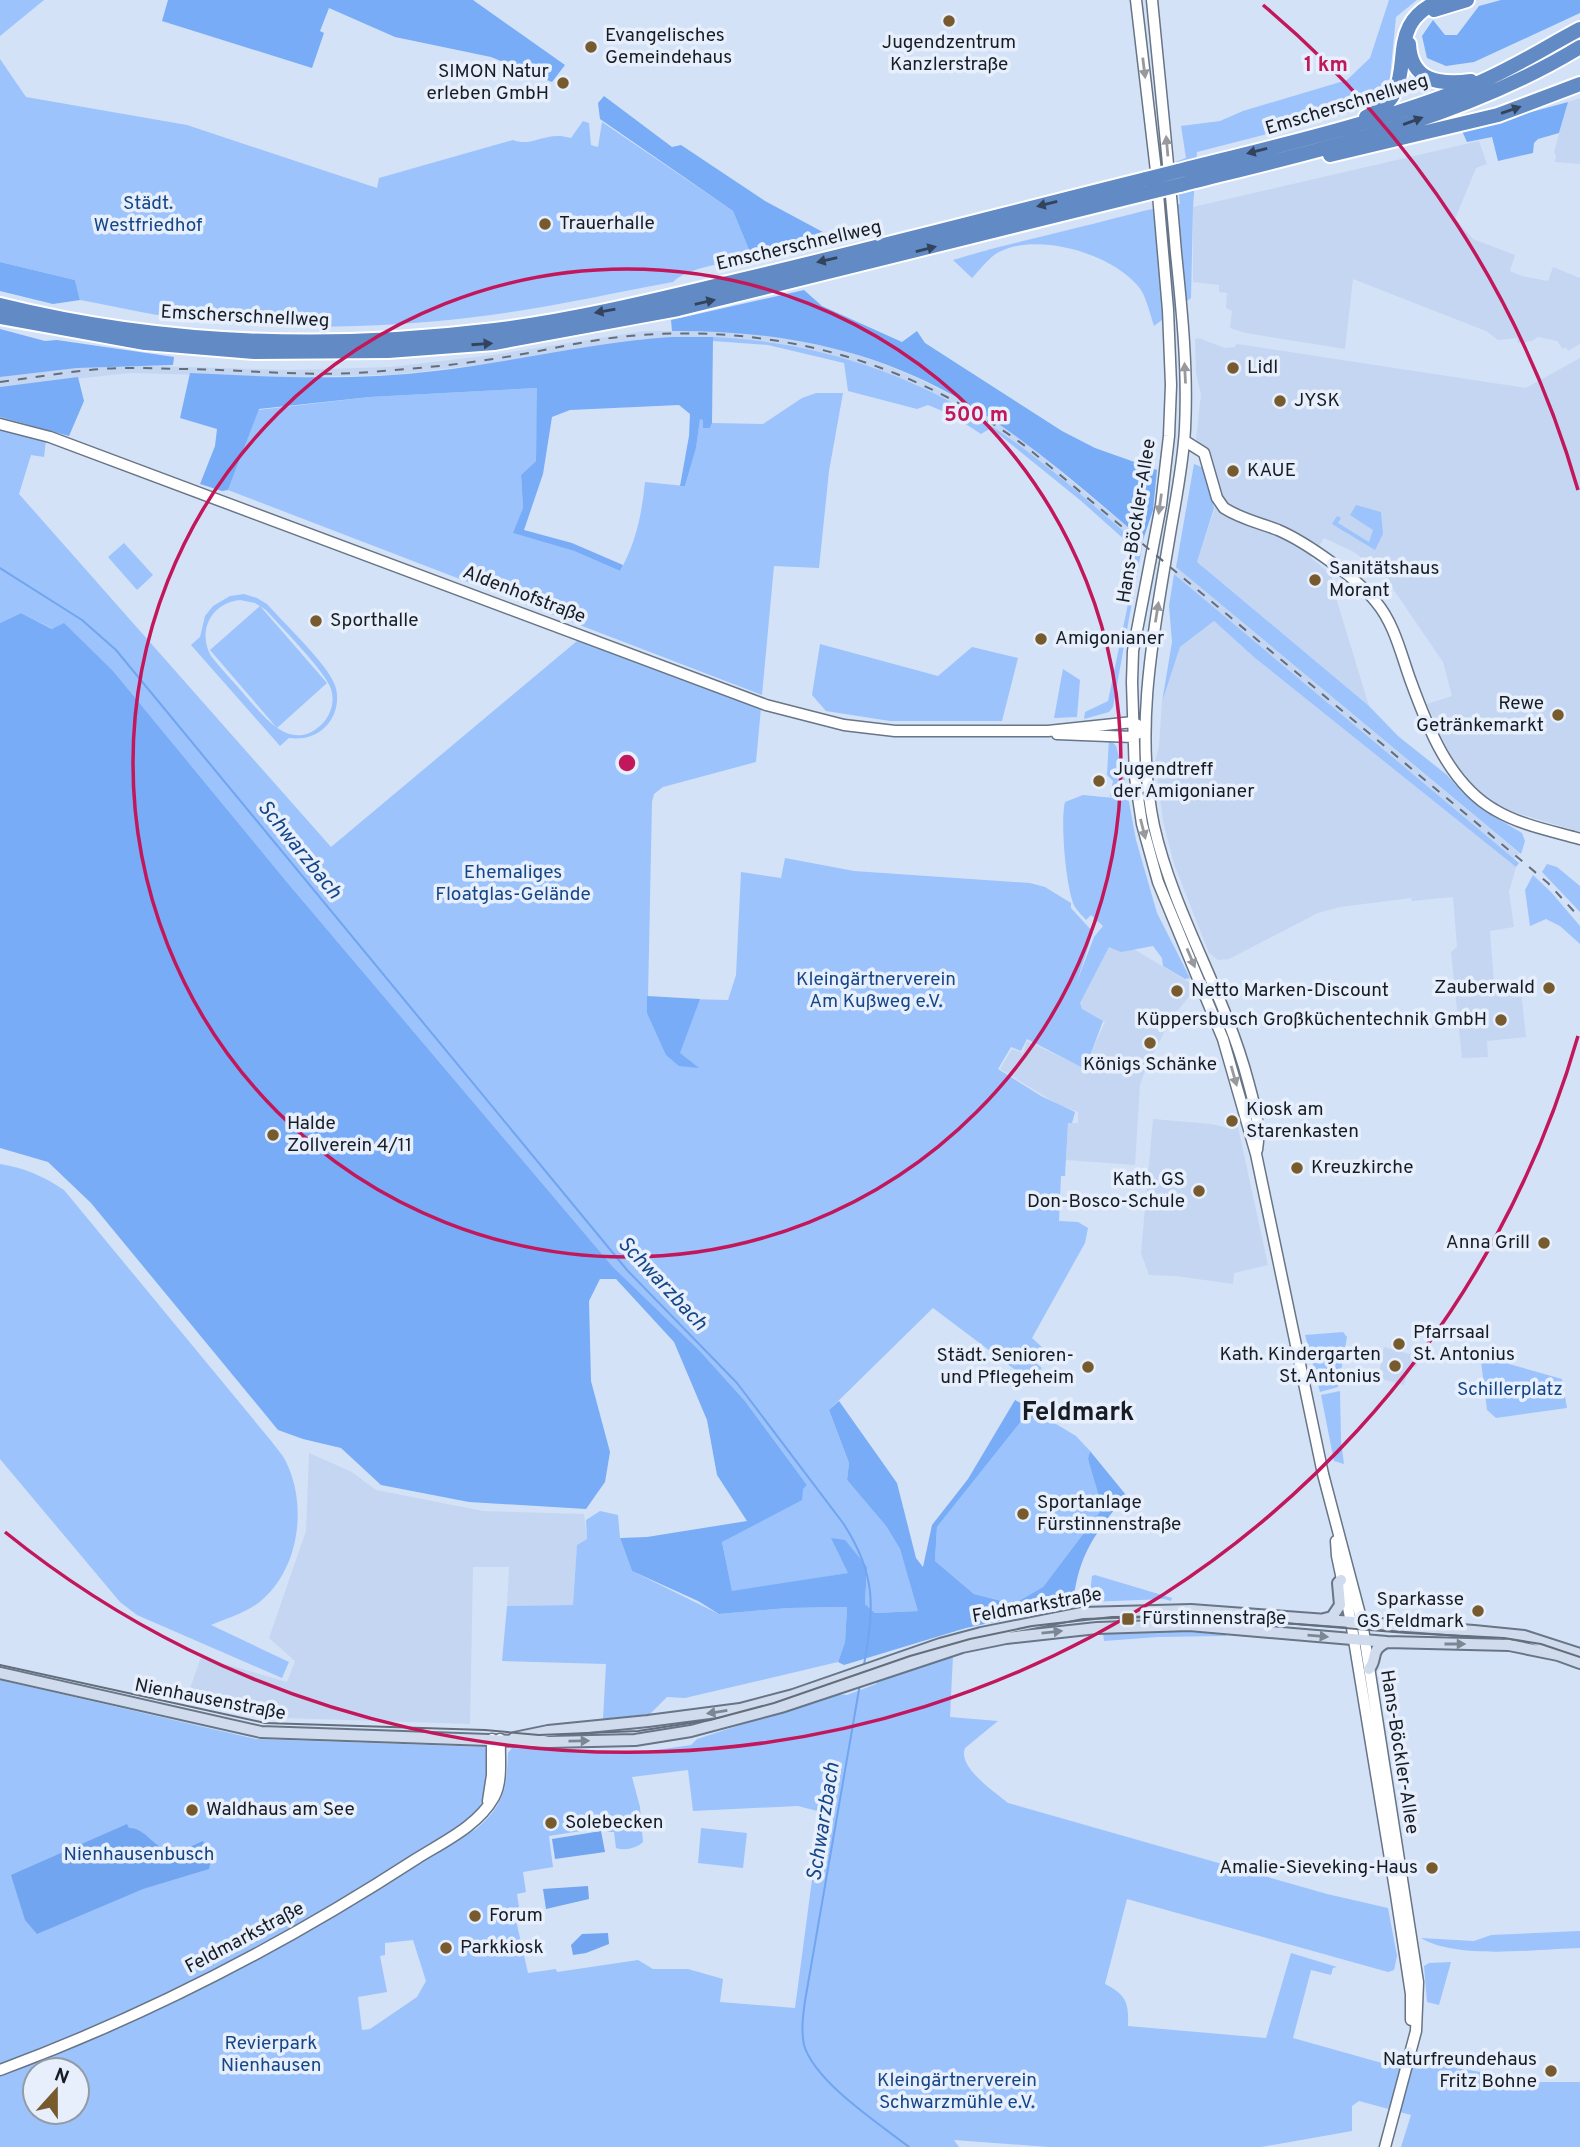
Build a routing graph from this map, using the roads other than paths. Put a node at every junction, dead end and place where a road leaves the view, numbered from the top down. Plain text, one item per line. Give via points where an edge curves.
1 (1136, 0) edge
2 (1152, 0) edge
3 (1442, 0) edge
4 (1467, 0) edge
5 (1580, 29) edge
6 (1580, 47) edge
7 (1489, 78) junction
8 (1580, 84) edge
9 (1323, 135) junction
10 (1277, 160) junction
11 (1179, 178) junction
12 (1146, 186) junction
13 (0, 305) edge
14 (0, 317) edge
15 (0, 424) edge
16 (1185, 441) junction
17 (1133, 722) junction
18 (1144, 729) junction
19 (1048, 732) junction
20 (1133, 737) junction
21 (1580, 839) edge
22 (1251, 1114) junction
23 (1336, 1530) junction
24 (1341, 1580) junction
25 (1322, 1620) junction
26 (1356, 1622) junction
27 (1359, 1639) junction
28 (1387, 1642) junction
29 (1580, 1654) edge
30 (1580, 1663) edge
31 (1369, 1669) junction
32 (0, 1673) edge
33 (869, 1673) junction
34 (852, 1679) junction
35 (501, 1739) junction
36 (1413, 1981) junction
37 (0, 2070) edge
38 (1385, 2147) edge

1 -> 17 street, Hans-Böckler-Allee via 1157,185 1171,385 1161,505 1133,651
16 -> 2 street, Hans-Böckler-Allee via 1182,320
3 - 9 highway via 1420,10 1407,28 1398,88 1387,102 1374,114
4 - 7 highway via 1424,15 1412,30 1409,53 1416,68 1430,79 1451,83
5 - 7 highway, Emscherschnellweg
10 -> 6 highway, Emscherschnellweg via 1406,124 1525,76
7 - 9 highway, Emscherschnellweg via 1407,110
10 -> 8 highway via 1293,163 1474,121
9 -> 11 highway, Emscherschnellweg
10 - 11 highway, Emscherschnellweg
11 - 12 highway, Emscherschnellweg, bridge
12 -> 13 highway, Emscherschnellweg via 625,307 496,330 388,340 255,341 146,331
14 -> 12 highway, Emscherschnellweg via 145,343 254,352 388,351 494,343 678,309
15 - 19 street, Aldenhofstraße via 72,445 766,705 867,729
18 -> 16 street, Hans-Böckler-Allee via 1153,639
16 - 21 street via 1204,453 1224,509 1300,542 1378,604 1435,738 1469,791 1503,815
17 - 18 street
17 - 19 street, Aldenhofstraße
17 - 20 street, Hans-Böckler-Allee
18 - 20 street
18 - 22 street, Hans-Böckler-Allee via 1154,827 1166,868 1236,1038
19 - 20 street, Aldenhofstraße
20 -> 22 street, Hans-Böckler-Allee via 1142,824 1158,882
22 - 23 street, Hans-Böckler-Allee
23 - 24 street, Hans-Böckler-Allee
23 - 26 street, Hans-Böckler-Allee
24 - 25 main road via 1340,1605 1332,1617
24 - 26 street, Hans-Böckler-Allee
25 - 26 main road, Feldmarkstraße
25 - 33 main road, Feldmarkstraße via 1179,1610 1082,1613 940,1644
26 - 27 street, Hans-Böckler-Allee
26 - 29 main road, Feldmarkstraße via 1507,1633
27 - 28 main road, Feldmarkstraße
27 - 31 street, Hans-Böckler-Allee
33 -> 27 main road, Feldmarkstraße via 981,1643 1097,1628 1189,1625
27 - 36 street, Hans-Böckler-Allee
28 -> 30 main road, Feldmarkstraße via 1509,1646
28 - 31 main road via 1375,1651
31 - 36 street, Hans-Böckler-Allee
32 - 35 main road, Nienhausenstraße via 261,1732
33 - 34 main road, Feldmarkstraße
34 -> 35 main road, Feldmarkstraße via 740,1709
35 -> 34 main road, Feldmarkstraße via 635,1740 691,1731 781,1707
35 - 37 street, Feldmarkstraße via 493,1799 469,1826 256,1955 121,2022
36 - 38 street via 1408,2059

